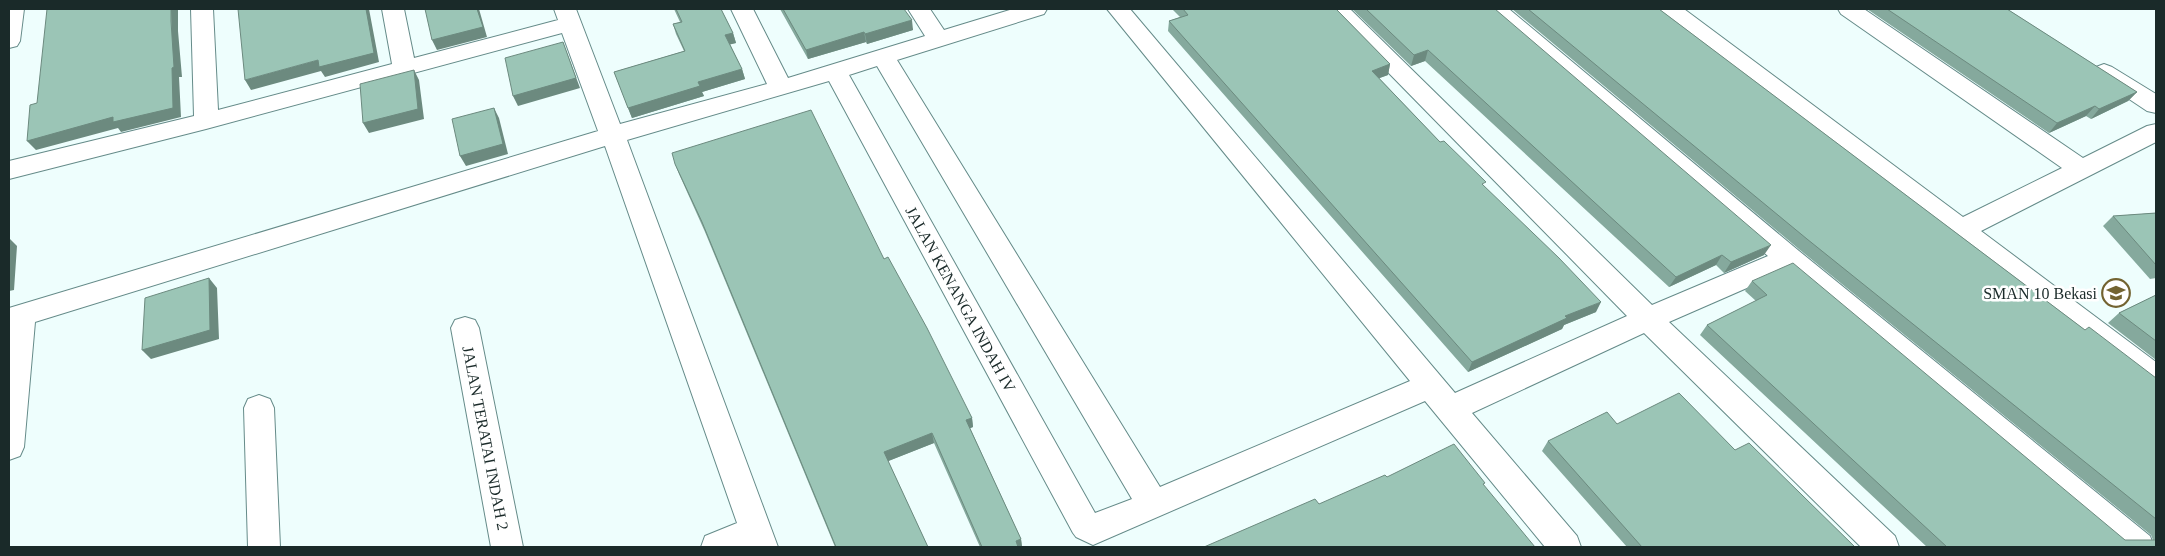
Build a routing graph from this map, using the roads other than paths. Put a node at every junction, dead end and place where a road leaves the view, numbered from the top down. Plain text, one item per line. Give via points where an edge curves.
1 (13, 9) edge
2 (202, 9) edge
3 (393, 9) edge
4 (742, 9) edge
5 (919, 9) edge
6 (1036, 9) edge
7 (1118, 9) edge
8 (1337, 9) edge
9 (1496, 9) edge
10 (1670, 9) edge
11 (1850, 9) edge
12 (567, 16) edge
13 (938, 38) junction
14 (9, 41) edge
15 (883, 56) junction
16 (2084, 59) edge
17 (404, 68) junction
18 (835, 70) junction
19 (781, 88) junction
20 (2156, 105) edge
21 (206, 121) junction
22 (2156, 132) edge
23 (613, 135) junction
24 (9, 170) edge
25 (2083, 170) junction
26 (1960, 230) junction
27 (1789, 258) junction
28 (15, 317) edge
29 (1648, 319) junction
30 (465, 328) dead end
31 (2156, 378) edge
32 (1431, 385) junction
33 (259, 408) dead end
34 (1450, 409) junction
35 (9, 447) edge
36 (1153, 505) junction
37 (759, 539) edge
38 (264, 547) edge
39 (507, 547) edge
40 (718, 547) edge
41 (1565, 547) edge
42 (1883, 547) edge
43 (2138, 547) edge

1 - 14 street
2 - 21 street
3 - 17 street
4 - 19 street
5 - 13 street
6 - 13 street
7 - 32 street
8 - 29 street
9 - 27 street
10 - 26 street
11 - 25 street
12 - 17 street
12 - 23 street
13 - 15 street
15 - 18 street
15 - 36 street
16 - 20 street
17 - 21 street
18 - 19 street
18 - 36 street, JALAN KENANGA INDAH IV via 1087,527 1093,530
19 - 23 street
21 - 24 street
22 - 25 street
23 - 28 street
23 - 37 street
25 - 26 street
26 - 31 street
27 - 29 street
27 - 43 street
28 - 35 street
29 - 34 street
29 - 42 street
30 - 39 street, JALAN TERATAI INDAH 2
32 - 34 street
32 - 36 street
33 - 38 street
34 - 41 street
37 - 40 street

